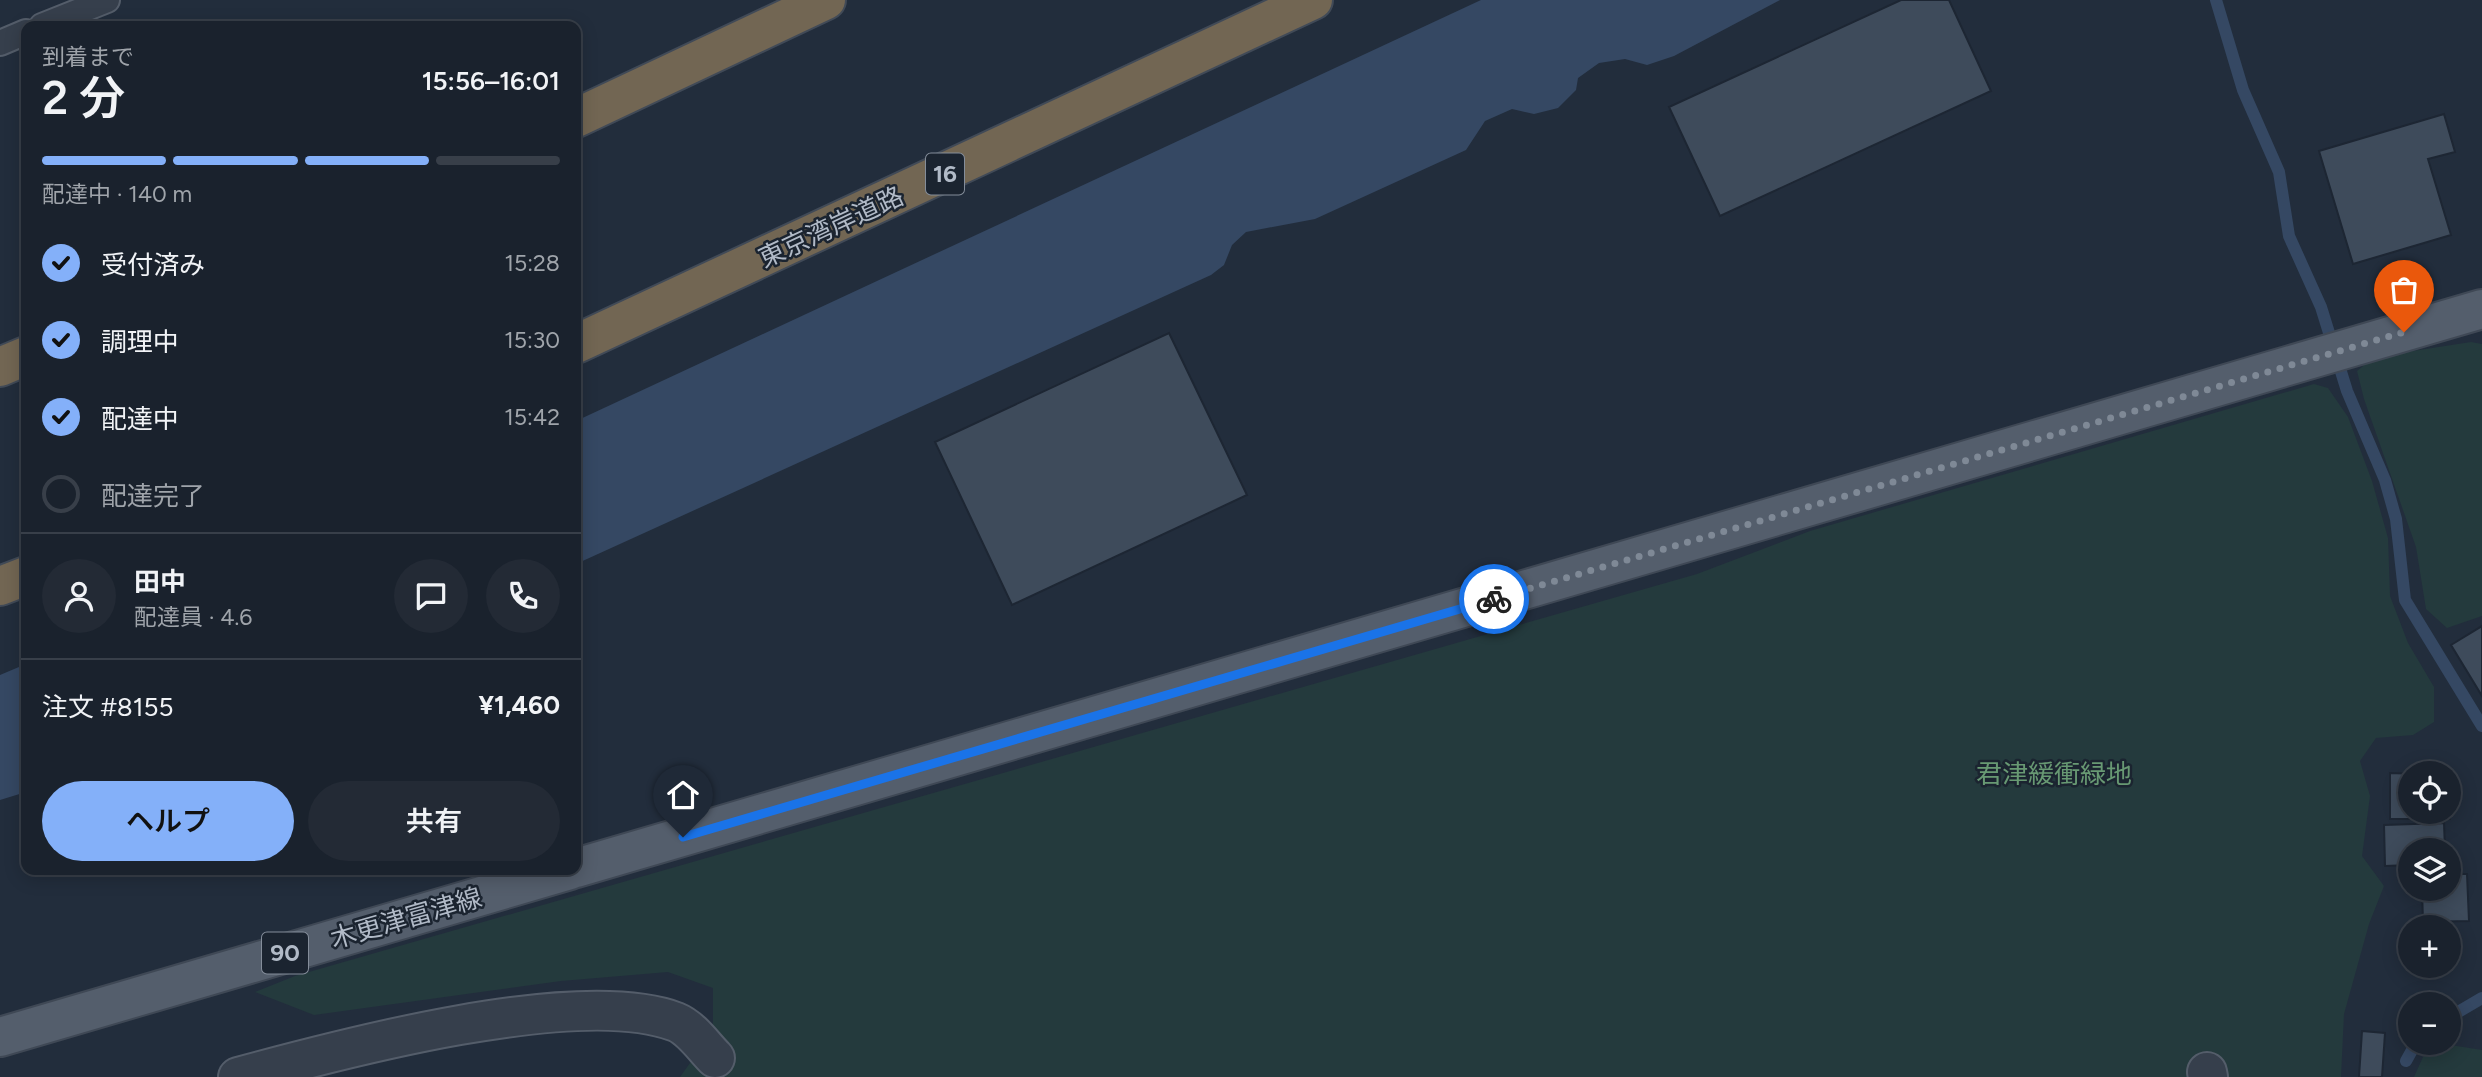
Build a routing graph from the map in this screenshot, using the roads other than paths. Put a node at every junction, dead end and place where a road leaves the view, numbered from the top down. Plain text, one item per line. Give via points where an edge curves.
1 (107, 0) edge
2 (826, 0) edge
3 (1313, 0) edge
4 (54, 21) edge
5 (21, 34) edge
6 (0, 43) edge
7 (581, 116) edge
8 (2482, 309) edge
9 (581, 342) edge
10 (21, 358) edge
11 (0, 367) edge
12 (21, 578) edge
13 (0, 586) edge
14 (581, 867) edge
15 (553, 875) edge
16 (0, 1037) edge
17 (715, 1058) dead end
18 (238, 1077) edge

1 - 4 lane
2 - 7 highway
3 - 9 highway, 東京湾岸道路 / 16
5 - 6 lane
8 - 14 main road
10 - 11 highway
12 - 13 highway
15 - 16 main road, 木更津富津線 / 90
17 - 18 street via 680,1024 661,1017 576,1012 418,1034

